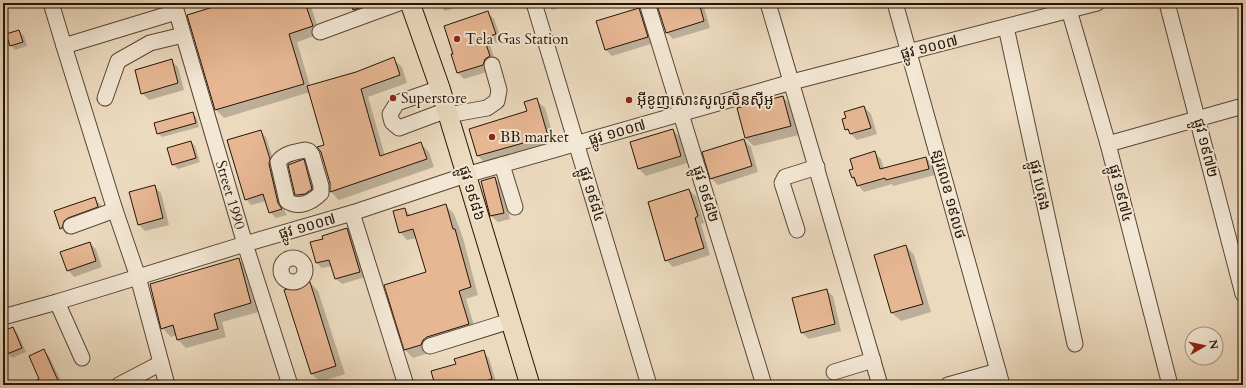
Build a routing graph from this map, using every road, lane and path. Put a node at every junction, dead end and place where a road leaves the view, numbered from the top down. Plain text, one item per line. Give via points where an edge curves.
1 (51, 3) edge
2 (399, 3) edge
3 (410, 3) edge
4 (534, 3) edge
5 (647, 3) edge
6 (768, 3) edge
7 (895, 3) edge
8 (1097, 3) edge
9 (1167, 3) edge
10 (175, 7) edge
11 (1068, 7) edge
12 (1006, 27) junction
13 (320, 32) dead end
14 (183, 35) junction
15 (64, 46) junction
16 (910, 52) junction
17 (492, 66) dead end
18 (792, 82) junction
19 (440, 88) junction
20 (105, 98) dead end
21 (1243, 106) edge
22 (447, 112) junction
23 (681, 114) junction
24 (1198, 118) junction
25 (576, 143) junction
26 (1108, 144) junction
27 (502, 165) junction
28 (817, 167) junction
29 (466, 175) junction
30 (306, 204) dead end
31 (515, 207) dead end
32 (115, 210) junction
33 (352, 213) junction
34 (312, 224) junction
35 (71, 226) dead end
36 (797, 230) dead end
37 (284, 233) junction
38 (245, 244) junction
39 (290, 258) dead end
40 (138, 277) junction
41 (1243, 294) edge
42 (57, 302) junction
43 (3, 317) edge
44 (510, 321) junction
45 (1075, 344) dead end
46 (430, 346) dead end
47 (82, 358) dead end
48 (873, 360) junction
49 (161, 363) junction
50 (834, 372) dead end
51 (1000, 378) edge
52 (119, 385) edge
53 (167, 385) edge
54 (290, 385) edge
55 (406, 385) edge
56 (530, 385) edge
57 (649, 385) edge
58 (764, 385) edge
59 (880, 385) edge
60 (948, 385) edge
61 (1170, 385) edge

1 - 15 street
2 - 13 street
3 - 19 main road, ផ្លូវ ១៩៨៦
4 - 25 street, ផ្លូវ ១៩៨៤
5 - 23 street, ផ្លូវ ១៩៨២
6 - 18 street
7 - 16 street, ន្ឡរលេខ ១៩លថ
8 - 11 street, ផ្លូវ ១០០៧
9 - 24 street, ផ្លូវ ១៩៧២
10 - 14 street, Street 1990
10 - 15 street
11 - 12 street, ផ្លូវ ១០០៧
11 - 26 street, ផ្លូវ ១៩៧៤
12 - 16 street, ផ្លូវ ១០០៧
12 - 45 street, ផ្លូវ បេតុង
14 - 20 street via 150,43 118,61
14 - 38 street, Street 1990
15 - 32 street
16 - 18 street, ផ្លូវ ១០០៧
16 - 51 street, ន្ឡរលេខ ១៩លថ
17 - 22 street via 499,90 498,101 487,108
18 - 23 street, ផ្លូវ ១០០៧
18 - 28 street
19 - 22 main road, ផ្លូវ ១៩៨៦
19 - 22 street via 397,103 390,114 392,122 399,128
21 - 24 street
22 - 29 main road, ផ្លូវ ១៩៨៦
23 - 25 street, ផ្លូវ ១០០៧
23 - 58 street, ផ្លូវ ១៩៨២
24 - 26 street
24 - 41 street, ផ្លូវ ១៩៧២
25 - 27 street, ផ្លូវ ១០០៧
25 - 57 street, ផ្លូវ ១៩៨៤
26 - 61 street, ផ្លូវ ១៩៧៤
27 - 29 street, ផ្លូវ ១០០៧
27 - 31 street
28 - 36 street via 782,179
28 - 48 street
29 - 33 street, ផ្លូវ ១០០៧
29 - 44 main road, ផ្លូវ ១៩៨៦
30 - 34 street
32 - 35 street
32 - 40 street
33 - 34 street, ផ្លូវ ១០០៧
33 - 55 street
34 - 37 street, ផ្លូវ ១០០៧
37 - 38 street, ផ្លូវ ១០០៧
37 - 39 street
38 - 40 street, ផ្លូវ ១០០៧
38 - 54 street, Street 1990
40 - 42 street, ផ្លូវ ១០០៧
40 - 49 street
42 - 43 street, ផ្លូវ ១០០៧
42 - 47 street
44 - 46 street
44 - 56 main road, ផ្លូវ ១៩៨៦
48 - 50 street
48 - 59 street
49 - 52 street
49 - 53 street
51 - 60 street

